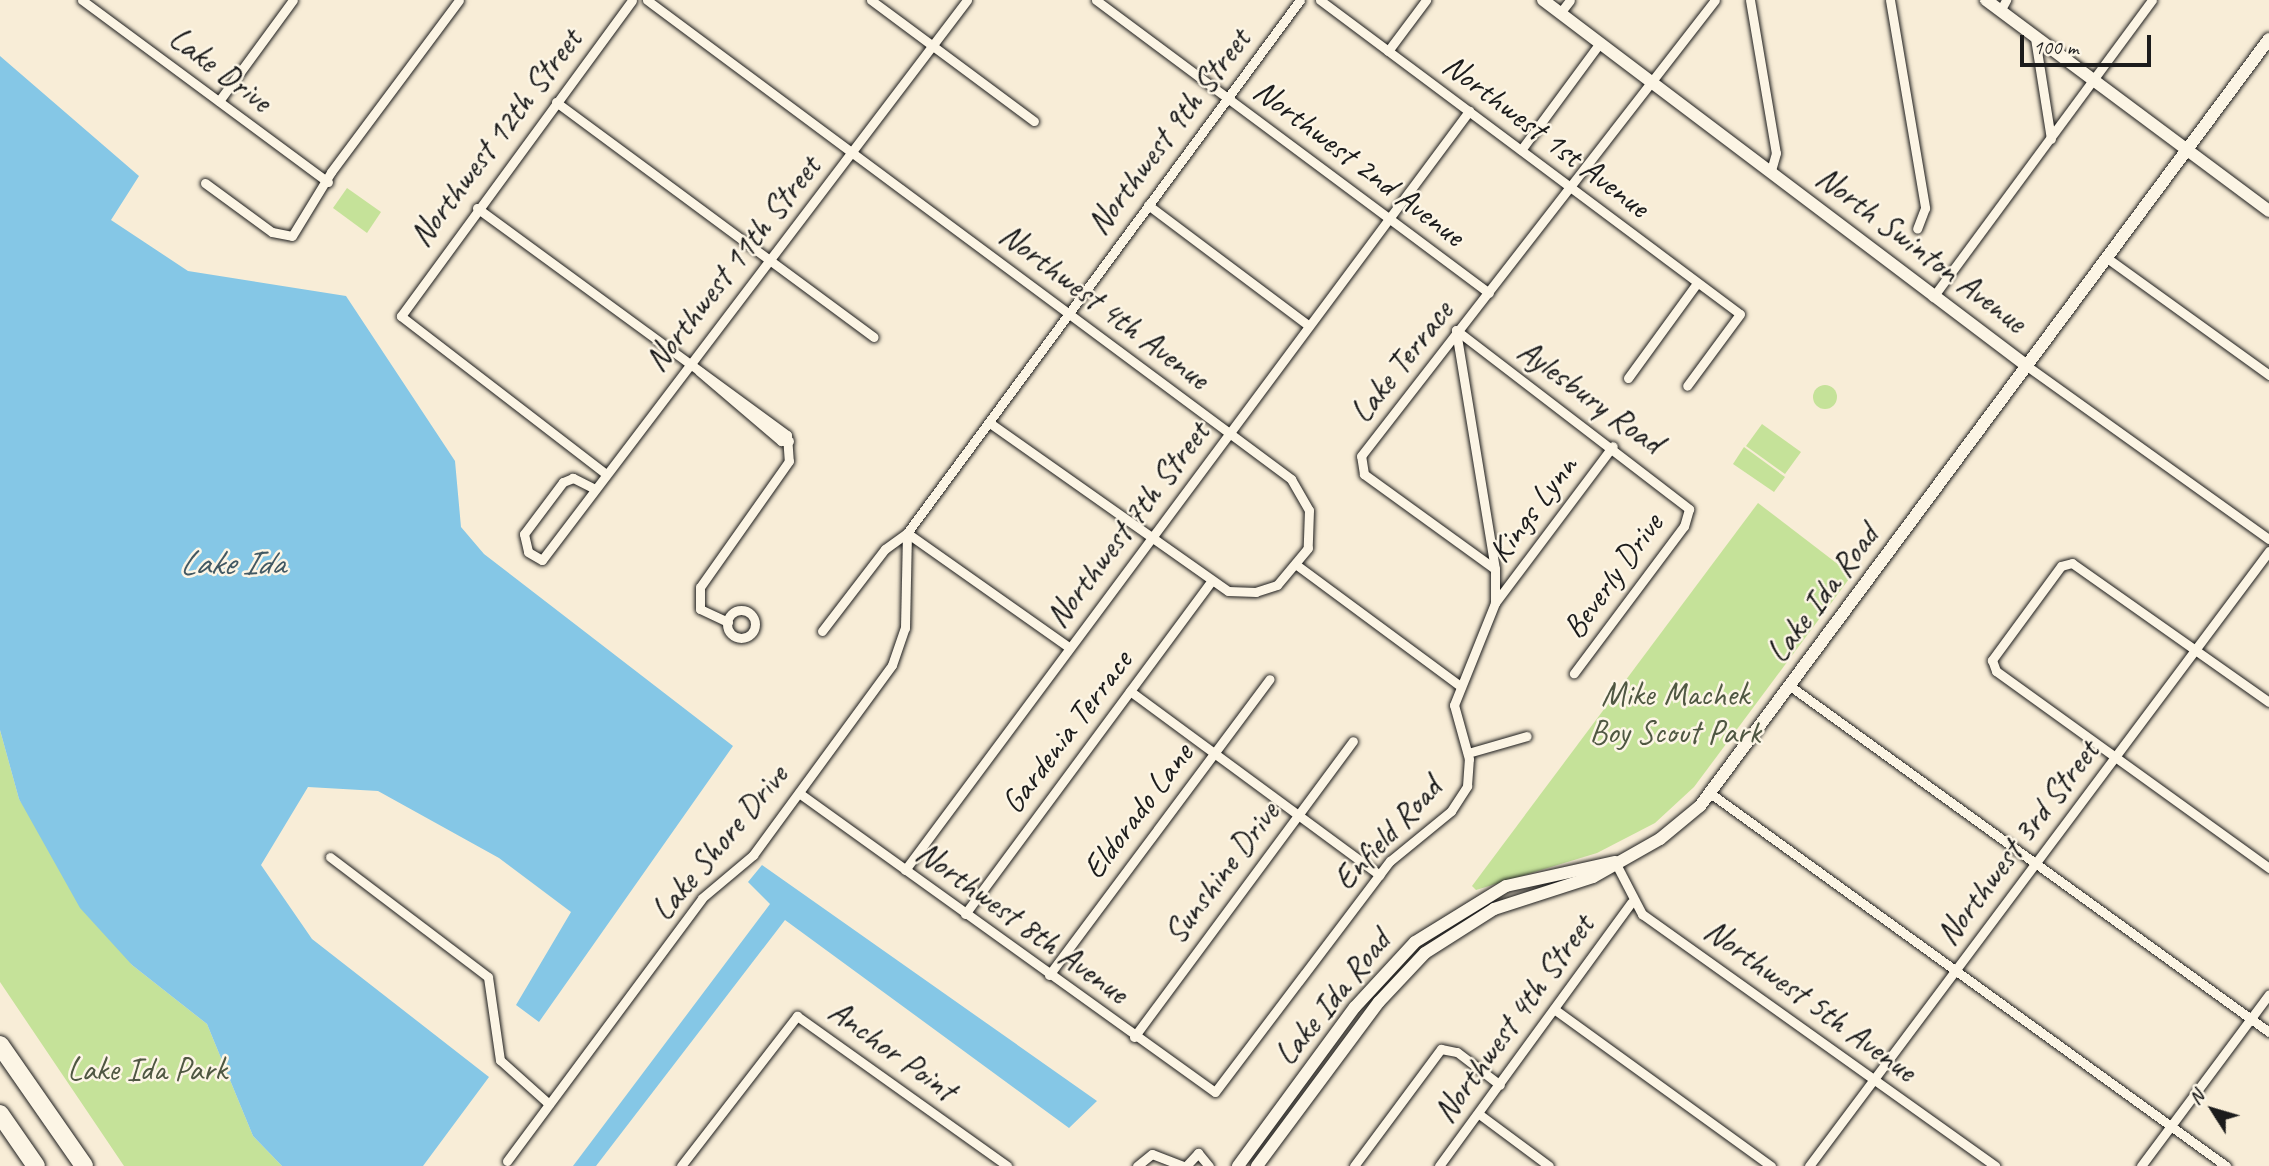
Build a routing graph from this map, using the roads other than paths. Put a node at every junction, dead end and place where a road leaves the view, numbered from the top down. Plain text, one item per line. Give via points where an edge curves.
1 (82, 0) edge
2 (459, 0) edge
3 (632, 0) edge
4 (647, 0) edge
5 (871, 0) edge
6 (967, 0) edge
7 (1096, 0) edge
8 (1300, 0) edge
9 (1320, 0) edge
10 (1426, 0) edge
11 (1543, 0) edge
12 (1570, 0) edge
13 (1715, 0) edge
14 (1750, 0) edge
15 (1890, 0) edge
16 (1986, 0) edge
17 (2152, 0) edge
18 (287, 2) edge
19 (2003, 6) edge
20 (1560, 13) junction
21 (2035, 37) junction
22 (1600, 43) junction
23 (2268, 44) edge
24 (932, 46) junction
25 (1388, 51) junction
26 (2093, 81) junction
27 (1652, 82) junction
28 (1227, 98) junction
29 (219, 101) junction
30 (556, 102) junction
31 (1469, 111) junction
32 (1034, 121) dead end
33 (2051, 139) junction
34 (1521, 150) junction
35 (2186, 151) junction
36 (853, 152) junction
37 (1771, 171) junction
38 (328, 182) junction
39 (205, 183) dead end
40 (1570, 187) junction
41 (1148, 205) junction
42 (477, 208) junction
43 (2269, 211) edge
44 (1389, 218) junction
45 (1917, 229) dead end
46 (2108, 258) junction
47 (771, 261) junction
48 (1697, 283) junction
49 (1489, 293) junction
50 (1933, 297) junction
51 (1068, 313) junction
52 (1309, 326) junction
53 (1456, 330) junction
54 (874, 337) dead end
55 (2027, 366) junction
56 (689, 367) junction
57 (2269, 375) edge
58 (1629, 378) dead end
59 (1687, 386) dead end
60 (990, 423) junction
61 (1230, 433) junction
62 (1614, 446) junction
63 (606, 474) junction
64 (595, 489) junction
65 (1689, 509) joint
66 (907, 534) junction
67 (2269, 539) edge
68 (1150, 540) junction
69 (2269, 551) edge
70 (1298, 566) junction
71 (1495, 569) junction
72 (1211, 582) junction
73 (1495, 603) junction
74 (728, 622) dead end
75 (822, 631) dead end
76 (1070, 648) junction
77 (2196, 649) junction
78 (1574, 673) dead end
79 (1270, 679) dead end
80 (1790, 686) junction
81 (1460, 687) junction
82 (1130, 691) junction
83 (2269, 702) edge
84 (1527, 736) dead end
85 (1353, 741) dead end
86 (1468, 753) junction
87 (1214, 754) junction
88 (2117, 756) junction
89 (799, 793) junction
90 (1710, 793) junction
91 (1298, 816) junction
92 (330, 857) dead end
93 (1615, 862) junction
94 (2036, 864) junction
95 (2269, 867) edge
96 (905, 870) junction
97 (1380, 875) junction
98 (1631, 903) junction
99 (965, 914) junction
100 (1956, 970) junction
101 (1049, 975) junction
102 (1367, 992) junction
103 (2269, 994) edge
104 (1379, 1002) junction
105 (1555, 1009) junction
106 (2251, 1019) junction
107 (2269, 1032) edge
108 (1133, 1037) junction
109 (0, 1045) edge
110 (1873, 1079) junction
111 (1500, 1085) junction
112 (1215, 1092) joint
113 (549, 1104) junction
114 (1276, 1113) junction
115 (0, 1114) edge
116 (1479, 1114) junction
117 (2171, 1126) junction
118 (1276, 1141) junction
119 (507, 1161) dead end
120 (36, 1166) edge
121 (84, 1166) edge
122 (681, 1166) edge
123 (1007, 1166) edge
124 (1137, 1166) edge
125 (1185, 1166) edge
126 (1209, 1166) edge
127 (1238, 1166) edge
128 (1257, 1166) edge
129 (1354, 1166) edge
130 (1439, 1166) edge
131 (1549, 1166) edge
132 (1771, 1166) edge
133 (1809, 1166) edge
134 (1995, 1166) edge
135 (2141, 1166) edge
136 (2227, 1166) edge

1 - 29 street, Lake Drive
2 - 38 street
3 - 30 street, Northwest 12th Street
4 - 36 street, Northwest 4th Avenue
5 - 24 street
6 - 24 street, Northwest 11th Street
7 - 28 street, Northwest 2nd Avenue
8 - 28 street, Northwest 9th Street
9 - 25 street, Northwest 1st Avenue
10 - 25 street
11 - 20 street, North Swinton Avenue
12 - 20 street
13 - 27 street, Lake Terrace
14 - 37 street via 1776,153
15 - 45 street via 1925,208
16 - 19 street
17 - 26 street
18 - 29 street
19 - 21 street
20 - 22 street, North Swinton Avenue
21 - 26 street
21 - 33 street
22 - 27 street, North Swinton Avenue
22 - 34 street
23 - 35 street, Lake Ida Road
24 - 32 street
24 - 36 street, Northwest 11th Street
25 - 31 street, Northwest 1st Avenue
26 - 33 street
26 - 35 street
27 - 37 street, North Swinton Avenue
27 - 40 street, Lake Terrace
28 - 41 street, Northwest 9th Street
28 - 44 street, Northwest 2nd Avenue
29 - 38 street, Lake Drive
30 - 42 street, Northwest 12th Street
30 - 47 street
31 - 34 street, Northwest 1st Avenue
31 - 44 street, Northwest 7th Street
33 - 50 street
34 - 40 street, Northwest 1st Avenue
35 - 43 street
35 - 46 street, Lake Ida Road
36 - 47 street, Northwest 11th Street
36 - 51 street, Northwest 4th Avenue
37 - 50 street, North Swinton Avenue
38 - 39 street via 292,236 272,232
40 - 48 street, Northwest 1st Avenue
40 - 49 street, Lake Terrace
41 - 51 street, Northwest 9th Street
41 - 52 street
42 - 56 street
42 - 63 street, Northwest 12th Street via 403,307 405,321
44 - 49 street, Northwest 2nd Avenue
44 - 52 street, Northwest 7th Street
46 - 55 street, Lake Ida Road
46 - 57 street
47 - 54 street
47 - 56 street, Northwest 11th Street
48 - 58 street
48 - 59 street, Northwest 1st Avenue via 1740,314
49 - 53 street, Lake Terrace
50 - 55 street, North Swinton Avenue
51 - 60 street, Northwest 9th Street
51 - 61 street, Northwest 4th Avenue
52 - 61 street, Northwest 7th Street
53 - 62 street, Aylesbury Road
53 - 71 street, Enfield Road
53 - 71 street, Lake Terrace via 1359,465
55 - 67 street, North Swinton Avenue
55 - 80 street, Lake Ida Road
56 - 63 street, Northwest 11th Street
56 - 74 street via 789,441 789,461 700,587 699,609
60 - 66 street, Northwest 9th Street
60 - 68 street
61 - 68 street, Northwest 7th Street
61 - 70 street, Northwest 4th Avenue via 1304,496 1310,534
62 - 65 street, Aylesbury Road
62 - 73 street, Kings Lynn
63 - 64 street, Northwest 11th Street
64 - 64 street, Northwest 11th Street via 573,478 563,482 528,528 524,547 542,560
65 - 78 street, Beverly Drive via 1684,526
66 - 75 street, Northwest 9th Street via 885,549
66 - 76 street
66 - 89 street, Lake Shore Drive via 905,628 895,658
68 - 72 street
68 - 76 street, Northwest 7th Street
69 - 77 street, Northwest 3rd Street
70 - 72 street via 1277,585 1256,592
70 - 81 street
71 - 73 street, Enfield Road
72 - 82 street, Gardenia Terrace
73 - 81 street, Enfield Road
76 - 96 street, Northwest 7th Street
77 - 83 street
77 - 88 street, Northwest 3rd Street
77 - 88 street via 2072,563 2061,566 1992,666
79 - 87 street, Eldorado Lane
80 - 90 street, Lake Ida Road
80 - 94 street
81 - 86 street, Enfield Road via 1453,717
82 - 87 street
82 - 99 street, Gardenia Terrace
84 - 86 street
85 - 91 street, Sunshine Drive
86 - 97 street, Enfield Road via 1461,798
87 - 91 street
87 - 101 street, Eldorado Lane
88 - 94 street, Northwest 3rd Street
88 - 95 street
89 - 96 street, Northwest 8th Avenue
89 - 113 street, Lake Shore Drive via 753,855 702,898
90 - 93 street, Lake Ida Road via 1671,832
90 - 100 street
91 - 97 street
91 - 108 street, Sunshine Drive
92 - 113 street via 488,977 499,1060
93 - 98 street
93 - 102 street, Lake Ida Road via 1544,874 1488,895 1415,942
93 - 104 street, Lake Ida Road via 1593,877 1476,918 1425,953
94 - 100 street, Northwest 3rd Street
94 - 106 street
96 - 99 street, Northwest 8th Avenue
97 - 112 street, Enfield Road
98 - 105 street, Northwest 4th Street
98 - 110 street, Northwest 5th Avenue
99 - 101 street, Northwest 8th Avenue
100 - 110 street, Northwest 3rd Street
100 - 117 street
101 - 108 street, Northwest 8th Avenue
102 - 104 street
102 - 114 street, Lake Ida Road
103 - 106 street
104 - 118 street, Lake Ida Road
105 - 111 street, Northwest 4th Street
105 - 132 street
106 - 107 street
106 - 117 street
108 - 112 street, Northwest 8th Avenue
109 - 121 highway
110 - 133 street, Northwest 3rd Street
110 - 134 street, Northwest 5th Avenue
111 - 116 street, Northwest 4th Street
111 - 129 street via 1457,1052 1441,1049
113 - 119 street, Lake Shore Drive
114 - 118 street
114 - 127 street, Lake Ida Road
115 - 120 highway
116 - 130 street, Northwest 4th Street
116 - 131 street
117 - 135 street
117 - 136 street
118 - 128 street, Lake Ida Road
122 - 123 street, Anchor Point via 797,1016
124 - 125 street via 1152,1154
125 - 126 street via 1198,1153

